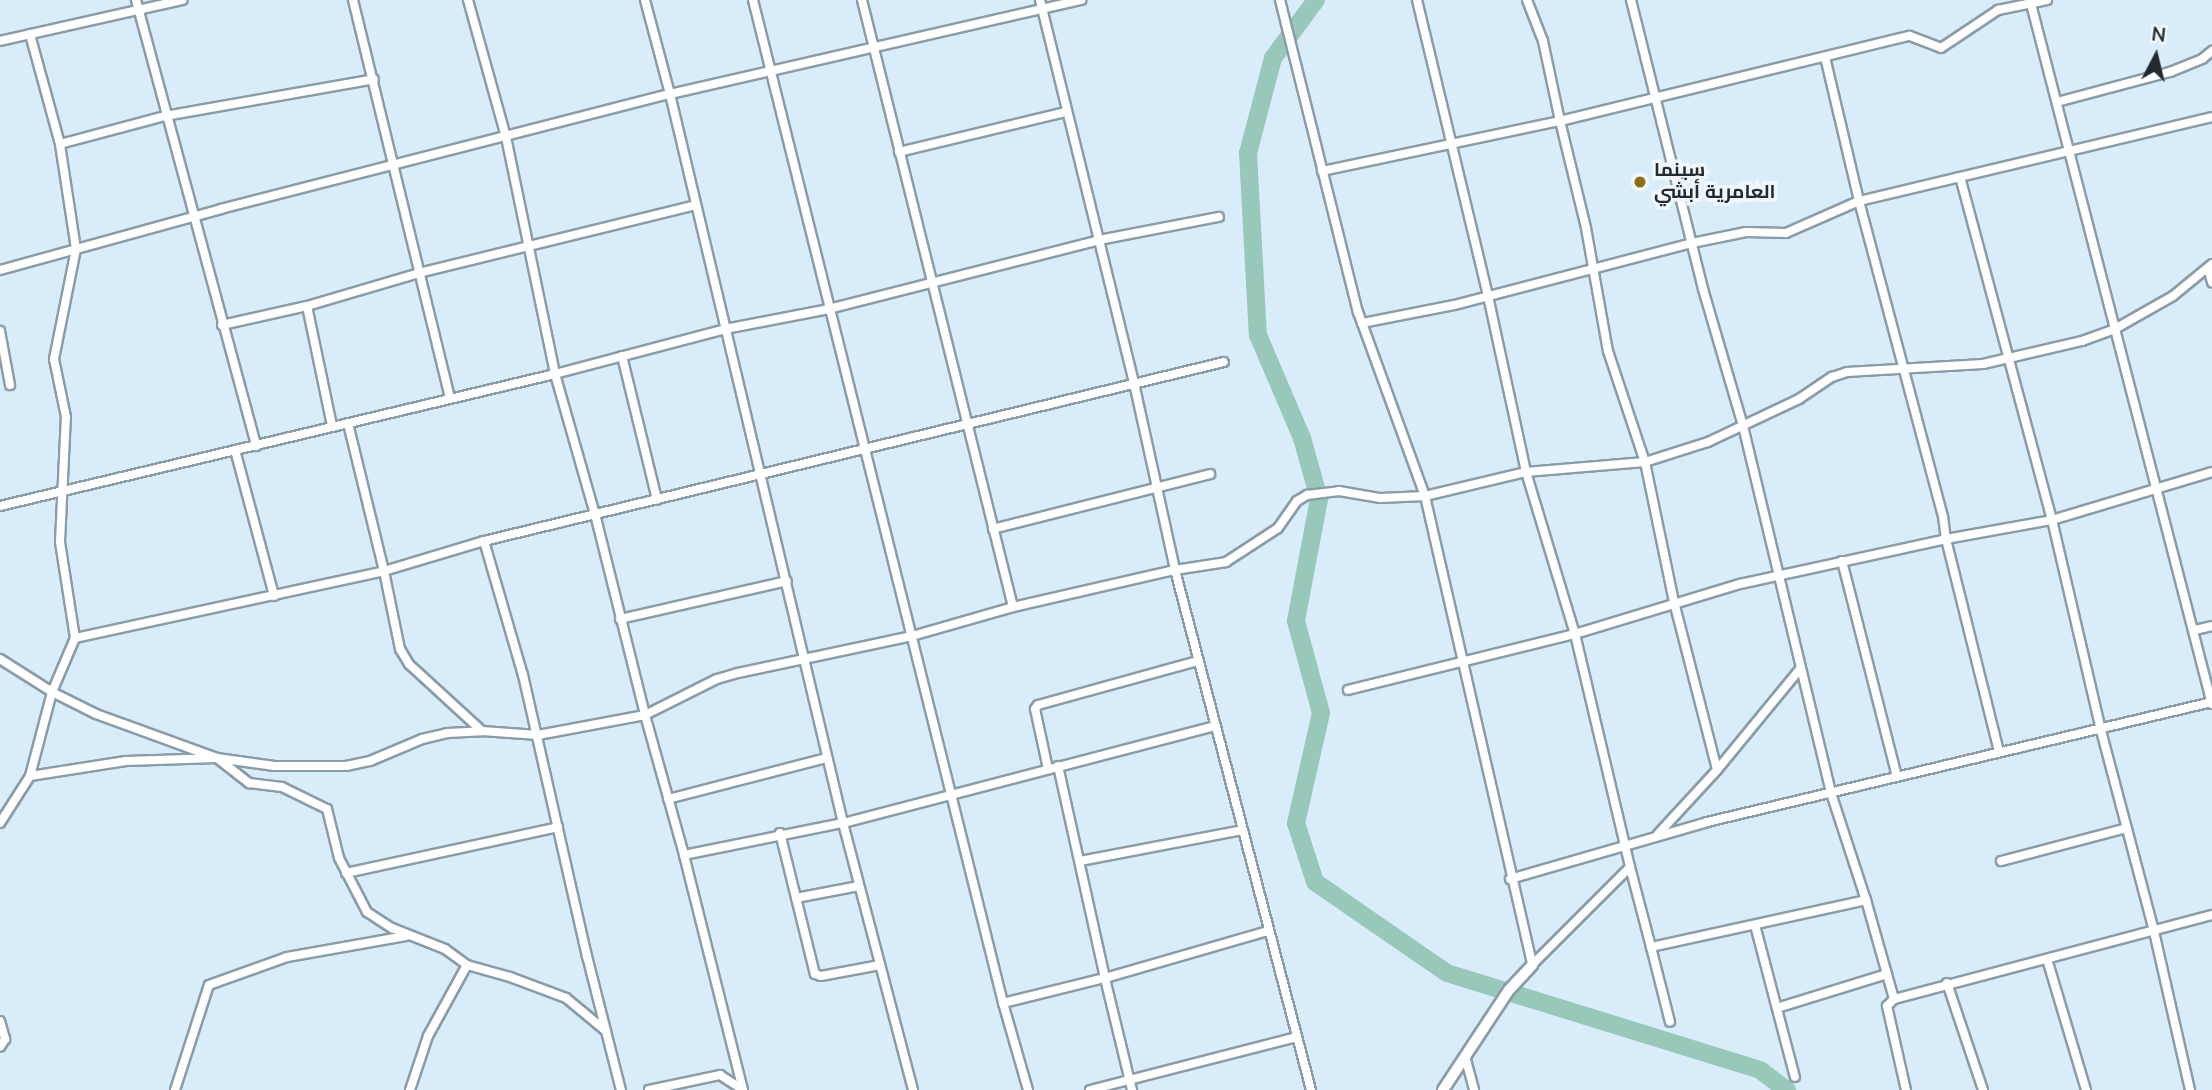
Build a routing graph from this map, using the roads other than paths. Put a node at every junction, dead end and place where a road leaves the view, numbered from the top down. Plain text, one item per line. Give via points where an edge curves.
1 (136, 0) edge
2 (182, 0) edge
3 (353, 0) edge
4 (468, 0) edge
5 (645, 0) edge
6 (753, 0) edge
7 (862, 0) edge
8 (1040, 0) edge
9 (1081, 0) edge
10 (1280, 0) edge
11 (1417, 0) edge
12 (1527, 0) edge
13 (1631, 0) edge
14 (2048, 0) edge
15 (2031, 2) edge
16 (138, 10) junction
17 (1042, 11) junction
18 (30, 34) junction
19 (0, 41) edge
20 (874, 47) junction
21 (2212, 51) edge
22 (1825, 57) junction
23 (770, 73) junction
24 (374, 79) junction
25 (670, 94) junction
26 (1657, 98) junction
27 (2057, 102) junction
28 (1066, 112) junction
29 (165, 116) junction
30 (2212, 117) edge
31 (1560, 121) junction
32 (506, 137) junction
33 (60, 144) junction
34 (1452, 144) junction
35 (2069, 151) junction
36 (899, 152) junction
37 (392, 164) junction
38 (1322, 172) junction
39 (1960, 177) junction
40 (1859, 201) junction
41 (695, 205) junction
42 (193, 217) junction
43 (1219, 217) dead end
44 (1099, 240) junction
45 (1692, 243) junction
46 (530, 247) junction
47 (76, 249) junction
48 (2210, 266) edge
49 (1591, 268) junction
50 (0, 270) edge
51 (419, 273) junction
52 (2212, 282) edge
53 (932, 284) junction
54 (1488, 296) junction
55 (307, 306) junction
56 (829, 309) junction
57 (1362, 323) junction
58 (222, 325) junction
59 (725, 328) junction
60 (2113, 330) junction
61 (0, 331) edge
62 (622, 356) junction
63 (2009, 359) junction
64 (1224, 362) dead end
65 (1903, 370) junction
66 (555, 374) junction
67 (1134, 383) junction
68 (10, 385) dead end
69 (450, 398) junction
70 (967, 422) junction
71 (348, 423) junction
72 (332, 426) junction
73 (1743, 426) junction
74 (256, 446) junction
75 (863, 449) junction
76 (235, 450) junction
77 (1645, 463) junction
78 (1526, 471) junction
79 (2212, 472) edge
80 (1210, 474) dead end
81 (762, 476) junction
82 (1157, 486) junction
83 (2155, 488) junction
84 (61, 491) junction
85 (1425, 496) junction
86 (657, 500) junction
87 (0, 506) edge
88 (595, 514) junction
89 (2052, 520) junction
90 (993, 528) junction
91 (1945, 539) junction
92 (484, 541) junction
93 (1842, 561) junction
94 (1175, 570) junction
95 (384, 571) junction
96 (1777, 575) junction
97 (787, 581) junction
98 (274, 596) junction
99 (1674, 602) junction
100 (1013, 607) junction
101 (620, 619) junction
102 (2212, 626) edge
103 (2195, 630) junction
104 (1575, 634) junction
105 (912, 636) junction
106 (75, 638) junction
107 (0, 659) edge
108 (805, 660) junction
109 (1461, 660) junction
110 (1198, 661) junction
111 (1800, 669) junction
112 (1348, 690) dead end
113 (52, 692) junction
114 (2212, 703) edge
115 (645, 715) junction
116 (1214, 726) junction
117 (2100, 726) junction
118 (482, 731) junction
119 (538, 735) junction
120 (1998, 751) junction
121 (217, 758) junction
122 (827, 758) junction
123 (1058, 766) junction
124 (1048, 769) junction
125 (1717, 770) junction
126 (30, 776) junction
127 (1897, 776) junction
128 (1830, 793) junction
129 (951, 794) junction
130 (668, 799) junction
131 (0, 823) edge
132 (842, 823) junction
133 (558, 827) junction
134 (2127, 828) junction
135 (1241, 830) junction
136 (780, 833) junction
137 (1656, 837) junction
138 (1627, 846) junction
139 (684, 855) junction
140 (1080, 861) junction
141 (2001, 861) dead end
142 (1630, 867) junction
143 (346, 873) junction
144 (1510, 878) junction
145 (859, 886) junction
146 (796, 898) junction
147 (1866, 900) junction
148 (2212, 915) edge
149 (1755, 925) junction
150 (1268, 931) junction
151 (2154, 931) junction
152 (409, 936) junction
153 (1651, 947) junction
154 (2047, 959) junction
155 (467, 965) junction
156 (880, 965) junction
157 (1532, 965) junction
158 (1887, 974) junction
159 (1105, 978) junction
160 (1947, 983) junction
161 (1894, 999) junction
162 (1003, 1003) junction
163 (1777, 1007) junction
164 (0, 1021) edge
165 (1670, 1022) dead end
166 (606, 1031) junction
167 (1297, 1037) junction
168 (0, 1047) edge
169 (1465, 1056) junction
170 (1795, 1077) dead end
171 (1129, 1079) junction
172 (175, 1090) edge
173 (410, 1090) edge
174 (621, 1090) edge
175 (649, 1090) edge
176 (743, 1090) edge
177 (913, 1090) edge
178 (1028, 1090) edge
179 (1090, 1090) edge
180 (1132, 1090) edge
181 (1311, 1090) edge
182 (1443, 1090) edge
183 (1474, 1090) edge
184 (1906, 1090) edge
185 (1983, 1090) edge
186 (2086, 1090) edge
187 (2190, 1090) edge

1 - 16 street
2 - 16 street
3 - 24 street
4 - 32 street
5 - 25 street
6 - 23 street
7 - 20 street
8 - 17 street
9 - 17 street
10 - 38 street
11 - 34 street
12 - 31 street via 1544,41
13 - 26 street
14 - 15 street
15 - 22 street via 1998,10 1941,48 1910,36
15 - 27 street
16 - 18 street
16 - 29 street
17 - 20 street
17 - 28 street
18 - 19 street
18 - 33 street
20 - 23 street
20 - 36 street
21 - 27 street via 2170,72
22 - 26 street
22 - 40 street
23 - 25 street
23 - 56 street
24 - 29 street
24 - 37 street
25 - 32 street
25 - 41 street
26 - 31 street
26 - 45 street
27 - 35 street
28 - 36 street
28 - 44 street
29 - 33 street
29 - 42 street
30 - 35 street
31 - 34 street
31 - 49 street
32 - 37 street
32 - 46 street
33 - 47 street
34 - 38 street
34 - 54 street
35 - 39 street
35 - 60 street
36 - 53 street
37 - 42 street
37 - 51 street
38 - 57 street
39 - 40 street
39 - 63 street
40 - 45 street via 1786,233 1746,232
40 - 65 street
41 - 46 street
41 - 59 street
42 - 47 street
42 - 58 street
43 - 44 street
44 - 53 street
44 - 67 street
45 - 49 street
45 - 73 street
46 - 51 street
46 - 66 street
47 - 50 street
47 - 84 street via 54,359 66,417
48 - 52 street
48 - 60 street via 2173,296
49 - 54 street
49 - 77 street via 1608,351
51 - 55 street
51 - 69 street
53 - 56 street
53 - 70 street
54 - 57 street
54 - 78 street
55 - 58 street
55 - 72 street
56 - 59 street
56 - 75 street
57 - 85 street
58 - 74 street
59 - 62 street
59 - 81 street
60 - 63 street
60 - 83 street
61 - 68 street
62 - 66 street
62 - 86 street
63 - 65 street
63 - 89 street
64 - 67 street
65 - 73 street via 1847,372 1832,377
65 - 91 street via 1943,516
66 - 69 street
66 - 88 street
67 - 70 street
67 - 82 street
69 - 71 street
70 - 75 street
70 - 90 street
71 - 72 street
71 - 95 street
72 - 74 street
73 - 77 street
73 - 96 street
74 - 76 street
75 - 81 street
75 - 105 street
76 - 84 street
76 - 98 street
77 - 78 street
77 - 99 street
78 - 85 street
78 - 104 street
79 - 83 street
80 - 82 street
81 - 86 street
81 - 97 street
82 - 90 street
82 - 94 street
83 - 89 street
83 - 103 street
84 - 87 street
84 - 106 street via 60,542
85 - 94 street via 1380,498 1339,491 1307,495 1297,501 1278,528 1226,562
85 - 109 street
86 - 88 street
88 - 92 street
88 - 101 street
89 - 91 street
89 - 117 street
90 - 100 street
91 - 93 street
91 - 120 street
92 - 95 street
92 - 119 street
93 - 96 street
93 - 127 street
94 - 100 street
94 - 110 street
95 - 98 street
95 - 118 street via 400,649 409,664
96 - 99 street
96 - 111 street
97 - 101 street
97 - 108 street
98 - 106 street
99 - 104 street
99 - 125 street
100 - 105 street
101 - 115 street
102 - 103 street
103 - 114 street
104 - 109 street
104 - 138 street
105 - 108 street
105 - 129 street
106 - 113 street
107 - 113 street
108 - 115 street via 717,679
108 - 122 street
109 - 112 street
109 - 144 street
110 - 116 street
110 - 124 street via 1038,705 1035,709
111 - 125 street
111 - 128 street
113 - 121 street via 119,724
113 - 126 street
114 - 117 street
115 - 119 street
115 - 130 street
116 - 123 street
116 - 135 street
117 - 120 street
117 - 134 street
118 - 119 street
118 - 121 street via 422,738 370,761 346,766 274,766
119 - 133 street
120 - 127 street
121 - 126 street via 126,761
121 - 143 street via 249,783 282,787 327,809
122 - 130 street
122 - 132 street
123 - 124 street
123 - 140 street
124 - 129 street
125 - 137 street
126 - 131 street
127 - 128 street
128 - 137 street
128 - 147 street
129 - 132 street
129 - 162 street
130 - 139 street
132 - 136 street
132 - 145 street
133 - 143 street
133 - 166 street
134 - 141 street
134 - 151 street
135 - 140 street
135 - 150 street
136 - 139 street
136 - 146 street
137 - 138 street
138 - 142 street
138 - 144 street
139 - 176 street
140 - 159 street
142 - 153 street
142 - 157 street
143 - 152 street via 367,912
144 - 157 street
145 - 146 street
145 - 156 street
146 - 156 street via 815,974
147 - 149 street
147 - 158 street
148 - 151 street
149 - 153 street
149 - 163 street
150 - 159 street
150 - 167 street
151 - 154 street
151 - 187 street
152 - 155 street via 445,949
152 - 172 street via 287,957 209,985
153 - 165 street
154 - 160 street
154 - 186 street
155 - 166 street via 566,998
155 - 173 street via 428,1036
156 - 177 street
157 - 169 street via 1508,990
158 - 161 street
158 - 163 street
159 - 162 street
159 - 171 street
160 - 161 street
160 - 185 street
161 - 184 street via 1887,1006
162 - 178 street
163 - 170 street
164 - 168 street via 5,1039
166 - 174 street
167 - 171 street
167 - 181 street
169 - 182 street
169 - 183 street
171 - 179 street
171 - 180 street
175 - 176 street via 720,1074

